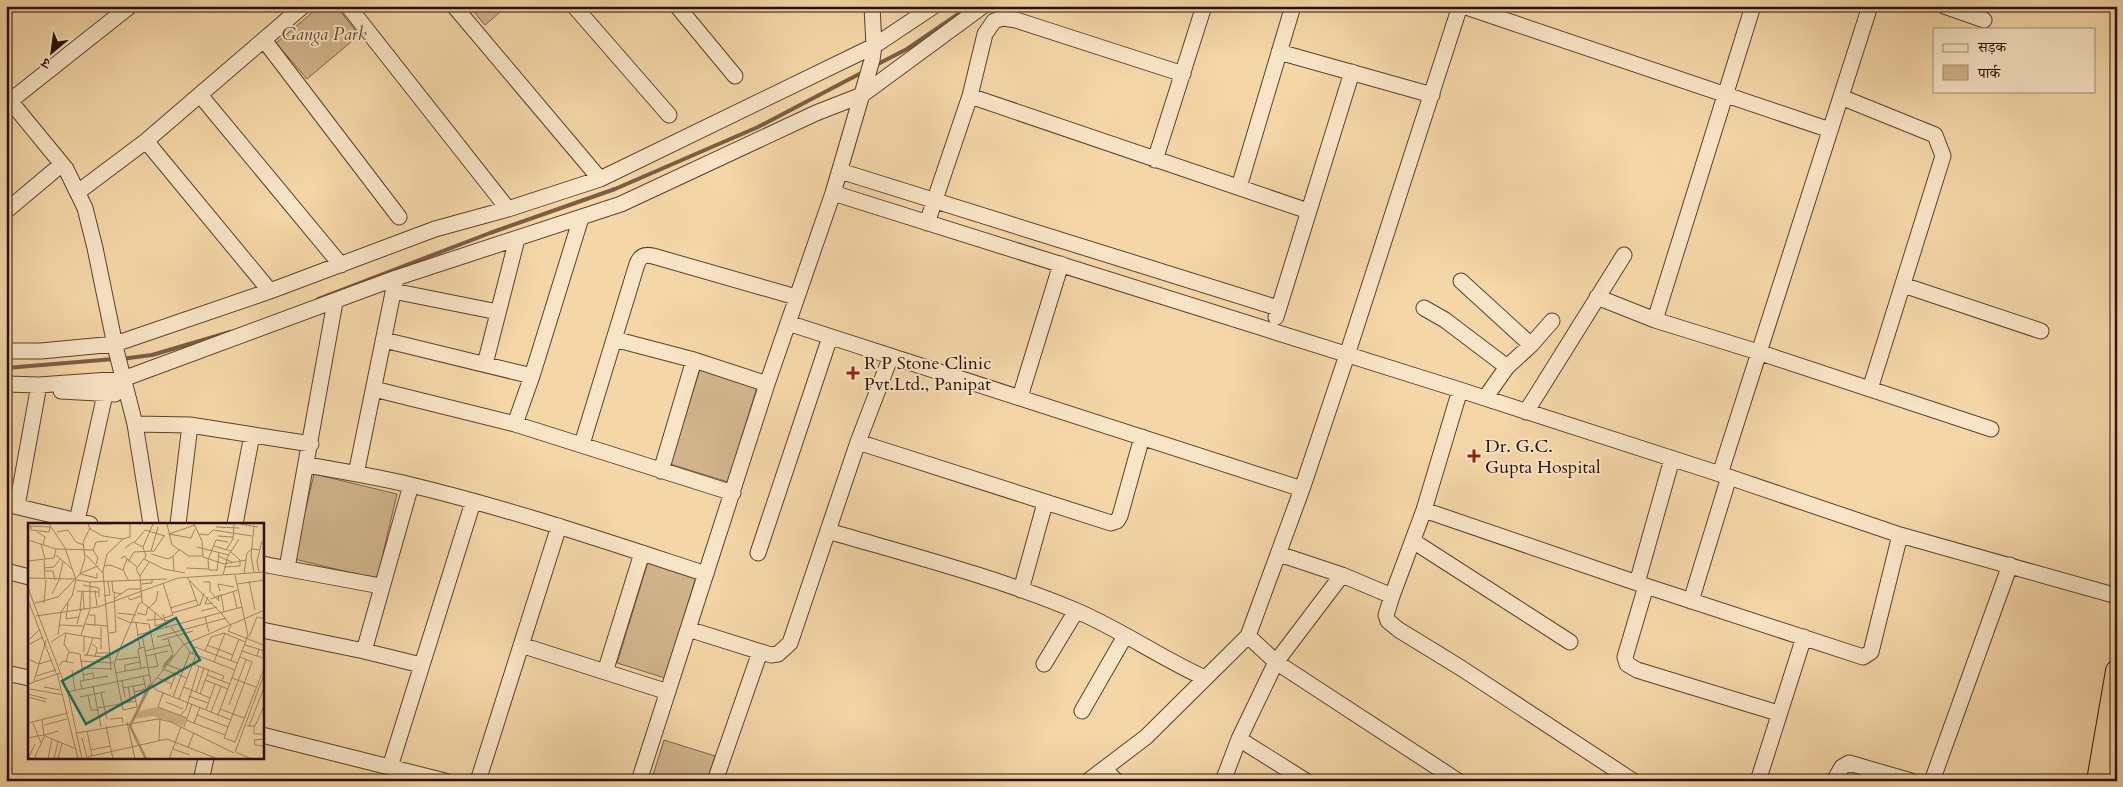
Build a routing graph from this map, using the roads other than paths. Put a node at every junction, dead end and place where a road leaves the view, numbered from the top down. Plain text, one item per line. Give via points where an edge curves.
1 (303, 6) edge
2 (348, 6) edge
3 (454, 6) edge
4 (574, 6) edge
5 (677, 6) edge
6 (872, 6) edge
7 (934, 6) edge
8 (983, 6) edge
9 (1204, 6) edge
10 (1293, 6) edge
11 (1462, 6) edge
12 (1753, 6) edge
13 (1870, 6) edge
14 (1944, 6) edge
15 (126, 8) edge
16 (1984, 20) dead end
17 (264, 40) junction
18 (1280, 52) junction
19 (873, 53) junction
20 (1352, 72) junction
21 (1183, 74) junction
22 (734, 76) dead end
23 (863, 91) junction
24 (1725, 94) junction
25 (200, 95) junction
26 (1432, 95) junction
27 (970, 96) junction
28 (1841, 97) junction
29 (8, 99) edge
30 (669, 115) dead end
31 (1830, 130) junction
32 (146, 141) junction
33 (1156, 160) junction
34 (62, 164) junction
35 (840, 170) junction
36 (600, 179) junction
37 (1239, 187) junction
38 (78, 192) junction
39 (833, 193) junction
40 (935, 201) junction
41 (508, 209) junction
42 (6, 211) edge
43 (1308, 211) junction
44 (399, 217) dead end
45 (580, 218) junction
46 (928, 223) junction
47 (516, 239) junction
48 (1624, 255) dead end
49 (1061, 264) junction
50 (341, 265) junction
51 (1461, 281) dead end
52 (394, 284) junction
53 (1902, 285) junction
54 (270, 291) junction
55 (796, 297) junction
56 (1597, 298) junction
57 (335, 302) junction
58 (1278, 308) junction
59 (1424, 308) dead end
60 (498, 312) junction
61 (1655, 320) junction
62 (1552, 321) dead end
63 (788, 324) junction
64 (1272, 330) junction
65 (2041, 332) dead end
66 (830, 337) junction
67 (614, 339) junction
68 (384, 340) junction
69 (1531, 345) junction
70 (115, 347) junction
71 (6, 351) edge
72 (1758, 352) junction
73 (1347, 355) junction
74 (891, 356) junction
75 (694, 360) junction
76 (485, 364) junction
77 (1507, 367) junction
78 (532, 376) junction
79 (122, 377) junction
80 (6, 384) edge
81 (768, 384) junction
82 (39, 387) junction
83 (374, 389) junction
84 (1870, 389) junction
85 (1460, 390) junction
86 (105, 394) junction
87 (127, 394) junction
88 (1020, 397) junction
89 (1485, 398) junction
90 (1526, 412) junction
91 (135, 424) junction
92 (515, 424) junction
93 (190, 425) junction
94 (1991, 430) dead end
95 (252, 436) junction
96 (1142, 437) junction
97 (858, 442) junction
98 (311, 444) junction
99 (582, 444) junction
100 (1672, 459) junction
101 (307, 465) junction
102 (661, 471) junction
103 (356, 474) junction
104 (1725, 476) junction
105 (411, 485) junction
106 (1302, 489) junction
107 (733, 493) junction
108 (473, 502) junction
109 (1045, 503) junction
110 (11, 505) edge
111 (1424, 510) junction
112 (83, 523) edge
113 (151, 523) edge
114 (178, 523) edge
115 (235, 523) edge
116 (559, 526) junction
117 (828, 531) junction
118 (1900, 535) junction
119 (1413, 541) junction
120 (642, 553) junction
121 (758, 553) dead end
122 (1278, 554) junction
123 (264, 564) edge
124 (2010, 565) junction
125 (288, 568) junction
126 (6, 571) edge
127 (706, 574) junction
128 (1342, 575) junction
129 (28, 576) edge
130 (1642, 585) junction
131 (381, 586) junction
132 (1021, 590) junction
133 (1392, 596) junction
134 (2117, 596) edge
135 (1691, 601) junction
136 (1076, 611) junction
137 (688, 629) junction
138 (264, 630) edge
139 (1125, 636) junction
140 (1248, 636) junction
141 (1804, 637) junction
142 (1570, 642) dead end
143 (521, 645) junction
144 (364, 651) junction
145 (760, 652) junction
146 (1276, 662) junction
147 (1044, 664) dead end
148 (421, 665) junction
149 (2117, 671) edge
150 (605, 672) junction
151 (6, 673) edge
152 (28, 678) edge
153 (1204, 678) junction
154 (668, 692) junction
155 (1082, 711) dead end
156 (1778, 713) junction
157 (264, 736) edge
158 (1239, 739) junction
159 (206, 760) edge
160 (390, 767) junction
161 (1105, 768) junction
162 (201, 781) edge
163 (445, 781) edge
164 (478, 781) edge
165 (639, 781) edge
166 (715, 781) edge
167 (1088, 781) edge
168 (1116, 781) edge
169 (1222, 781) edge
170 (1306, 781) edge
171 (1458, 781) edge
172 (1633, 781) edge
173 (1758, 781) edge
174 (1834, 781) edge
175 (1911, 781) edge
176 (1932, 781) edge
177 (2098, 781) edge

1 - 17 street
2 - 41 street
3 - 36 street
4 - 30 street
5 - 22 street
6 - 19 street
7 - 19 street
8 - 23 street
9 - 21 street
10 - 18 street
11 - 24 street
11 - 26 street
12 - 24 street
13 - 28 street
14 - 16 street
15 - 29 street
17 - 25 street
17 - 44 street
18 - 20 street
18 - 37 street
19 - 23 street
19 - 36 street
20 - 26 street
20 - 43 street
21 - 27 street via 1003,18 992,22 985,34
21 - 33 street
23 - 35 street
23 - 45 street via 621,204
24 - 31 street
24 - 61 street
25 - 32 street
25 - 50 street
26 - 73 street
27 - 33 street
27 - 40 street
28 - 31 street
28 - 53 street via 1935,135 1943,152
29 - 34 street
31 - 72 street
32 - 38 street
32 - 54 street
33 - 37 street
34 - 38 street
34 - 42 street
35 - 39 street
35 - 40 street
36 - 41 street
37 - 43 street
38 - 70 street via 96,248
39 - 46 street
39 - 55 street
40 - 46 street
40 - 58 street
41 - 50 street via 435,229
43 - 58 street
45 - 47 street
45 - 78 street
46 - 49 street
47 - 52 street
47 - 60 street
48 - 56 street
49 - 64 street
49 - 88 street
50 - 54 street
51 - 69 street
52 - 57 street
52 - 60 street
52 - 68 street
53 - 65 street
53 - 84 street
54 - 70 street
55 - 63 street
55 - 67 street via 644,255 637,264
56 - 61 street
56 - 90 street
57 - 79 street
57 - 98 street
58 - 64 street
59 - 77 street
60 - 76 street
61 - 72 street
62 - 69 street
63 - 66 street
63 - 81 street
64 - 73 street
66 - 74 street
66 - 121 street
67 - 75 street
67 - 99 street
68 - 76 street
68 - 83 street
69 - 77 street
70 - 71 street
70 - 79 street
72 - 84 street
72 - 104 street
73 - 85 street
73 - 106 street
74 - 88 street
74 - 97 street
75 - 81 street
75 - 102 street
76 - 78 street
77 - 89 street
78 - 92 street
79 - 82 street
79 - 87 street
80 - 82 street
81 - 107 street
82 - 86 street
82 - 110 street
83 - 92 street
83 - 103 street
84 - 94 street
85 - 89 street
85 - 111 street
86 - 87 street
86 - 112 street
87 - 91 street
88 - 96 street
89 - 90 street
90 - 100 street
91 - 93 street
91 - 113 street
92 - 99 street
93 - 95 street
93 - 114 street
95 - 98 street
95 - 115 street
96 - 106 street
96 - 109 street via 1120,516 1114,523 1104,523
97 - 109 street
97 - 117 street
98 - 101 street
99 - 102 street
100 - 104 street
100 - 130 street
101 - 103 street
101 - 125 street
102 - 107 street
103 - 105 street
104 - 118 street
104 - 135 street
105 - 108 street
105 - 131 street
106 - 122 street
107 - 127 street
108 - 116 street
108 - 148 street
109 - 132 street
110 - 112 street
111 - 119 street
111 - 130 street
116 - 120 street
116 - 143 street
117 - 132 street
117 - 145 street via 790,643 778,654
118 - 124 street
118 - 141 street via 1871,652 1867,656 1858,656
119 - 133 street
119 - 142 street
120 - 127 street
120 - 150 street
122 - 128 street
122 - 140 street
123 - 125 street
124 - 134 street
124 - 176 street
125 - 131 street
126 - 129 street
127 - 137 street
128 - 133 street
128 - 146 street
130 - 135 street
130 - 156 street via 1626,664
131 - 144 street
132 - 136 street
133 - 172 street via 1386,615 1392,626
135 - 141 street
136 - 139 street
136 - 147 street
137 - 145 street
137 - 154 street
138 - 144 street
139 - 153 street
139 - 155 street
140 - 146 street
140 - 153 street
141 - 156 street
143 - 150 street
143 - 164 street
144 - 148 street
145 - 166 street
146 - 158 street
146 - 171 street
148 - 160 street
149 - 177 highway
150 - 154 street
151 - 152 street
153 - 161 street via 1146,737
154 - 165 street
156 - 173 street
157 - 160 street
158 - 169 street
158 - 170 street
159 - 162 street
160 - 163 street
161 - 167 street
161 - 168 street
174 - 175 street via 1842,767 1849,763

